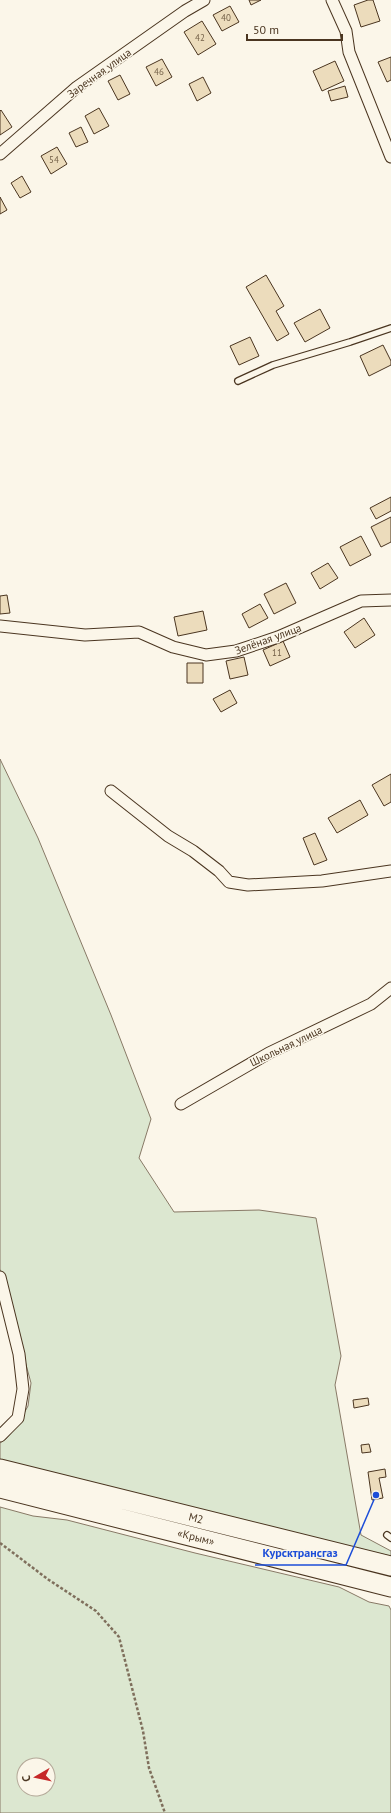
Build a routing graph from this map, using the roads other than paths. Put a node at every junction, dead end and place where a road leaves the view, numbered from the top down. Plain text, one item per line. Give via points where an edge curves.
1 (204, 0) edge
2 (332, 0) edge
3 (0, 154) edge
4 (391, 158) edge
5 (391, 328) edge
6 (238, 381) dead end
7 (391, 600) edge
8 (0, 626) edge
9 (111, 791) dead end
10 (391, 871) edge
11 (391, 988) edge
12 (181, 1104) dead end
13 (0, 1277) edge
14 (0, 1436) edge
15 (0, 1469) edge
16 (0, 1488) edge
17 (391, 1566) edge
18 (391, 1587) edge

1 - 3 street, Заречная улица via 77,87
2 - 4 street via 346,31 349,52
5 - 6 lane via 273,365
7 - 8 street, Зелёная улица via 361,601 278,637 236,651 206,655 173,647 139,632 85,635
9 - 10 street via 168,836 219,871 229,882 248,885 322,881
11 - 12 street, Школьная улица via 371,1004 269,1052
13 - 14 street via 19,1354 24,1389 18,1418
15 - 17 highway, М2
16 - 18 highway, «Крым»

